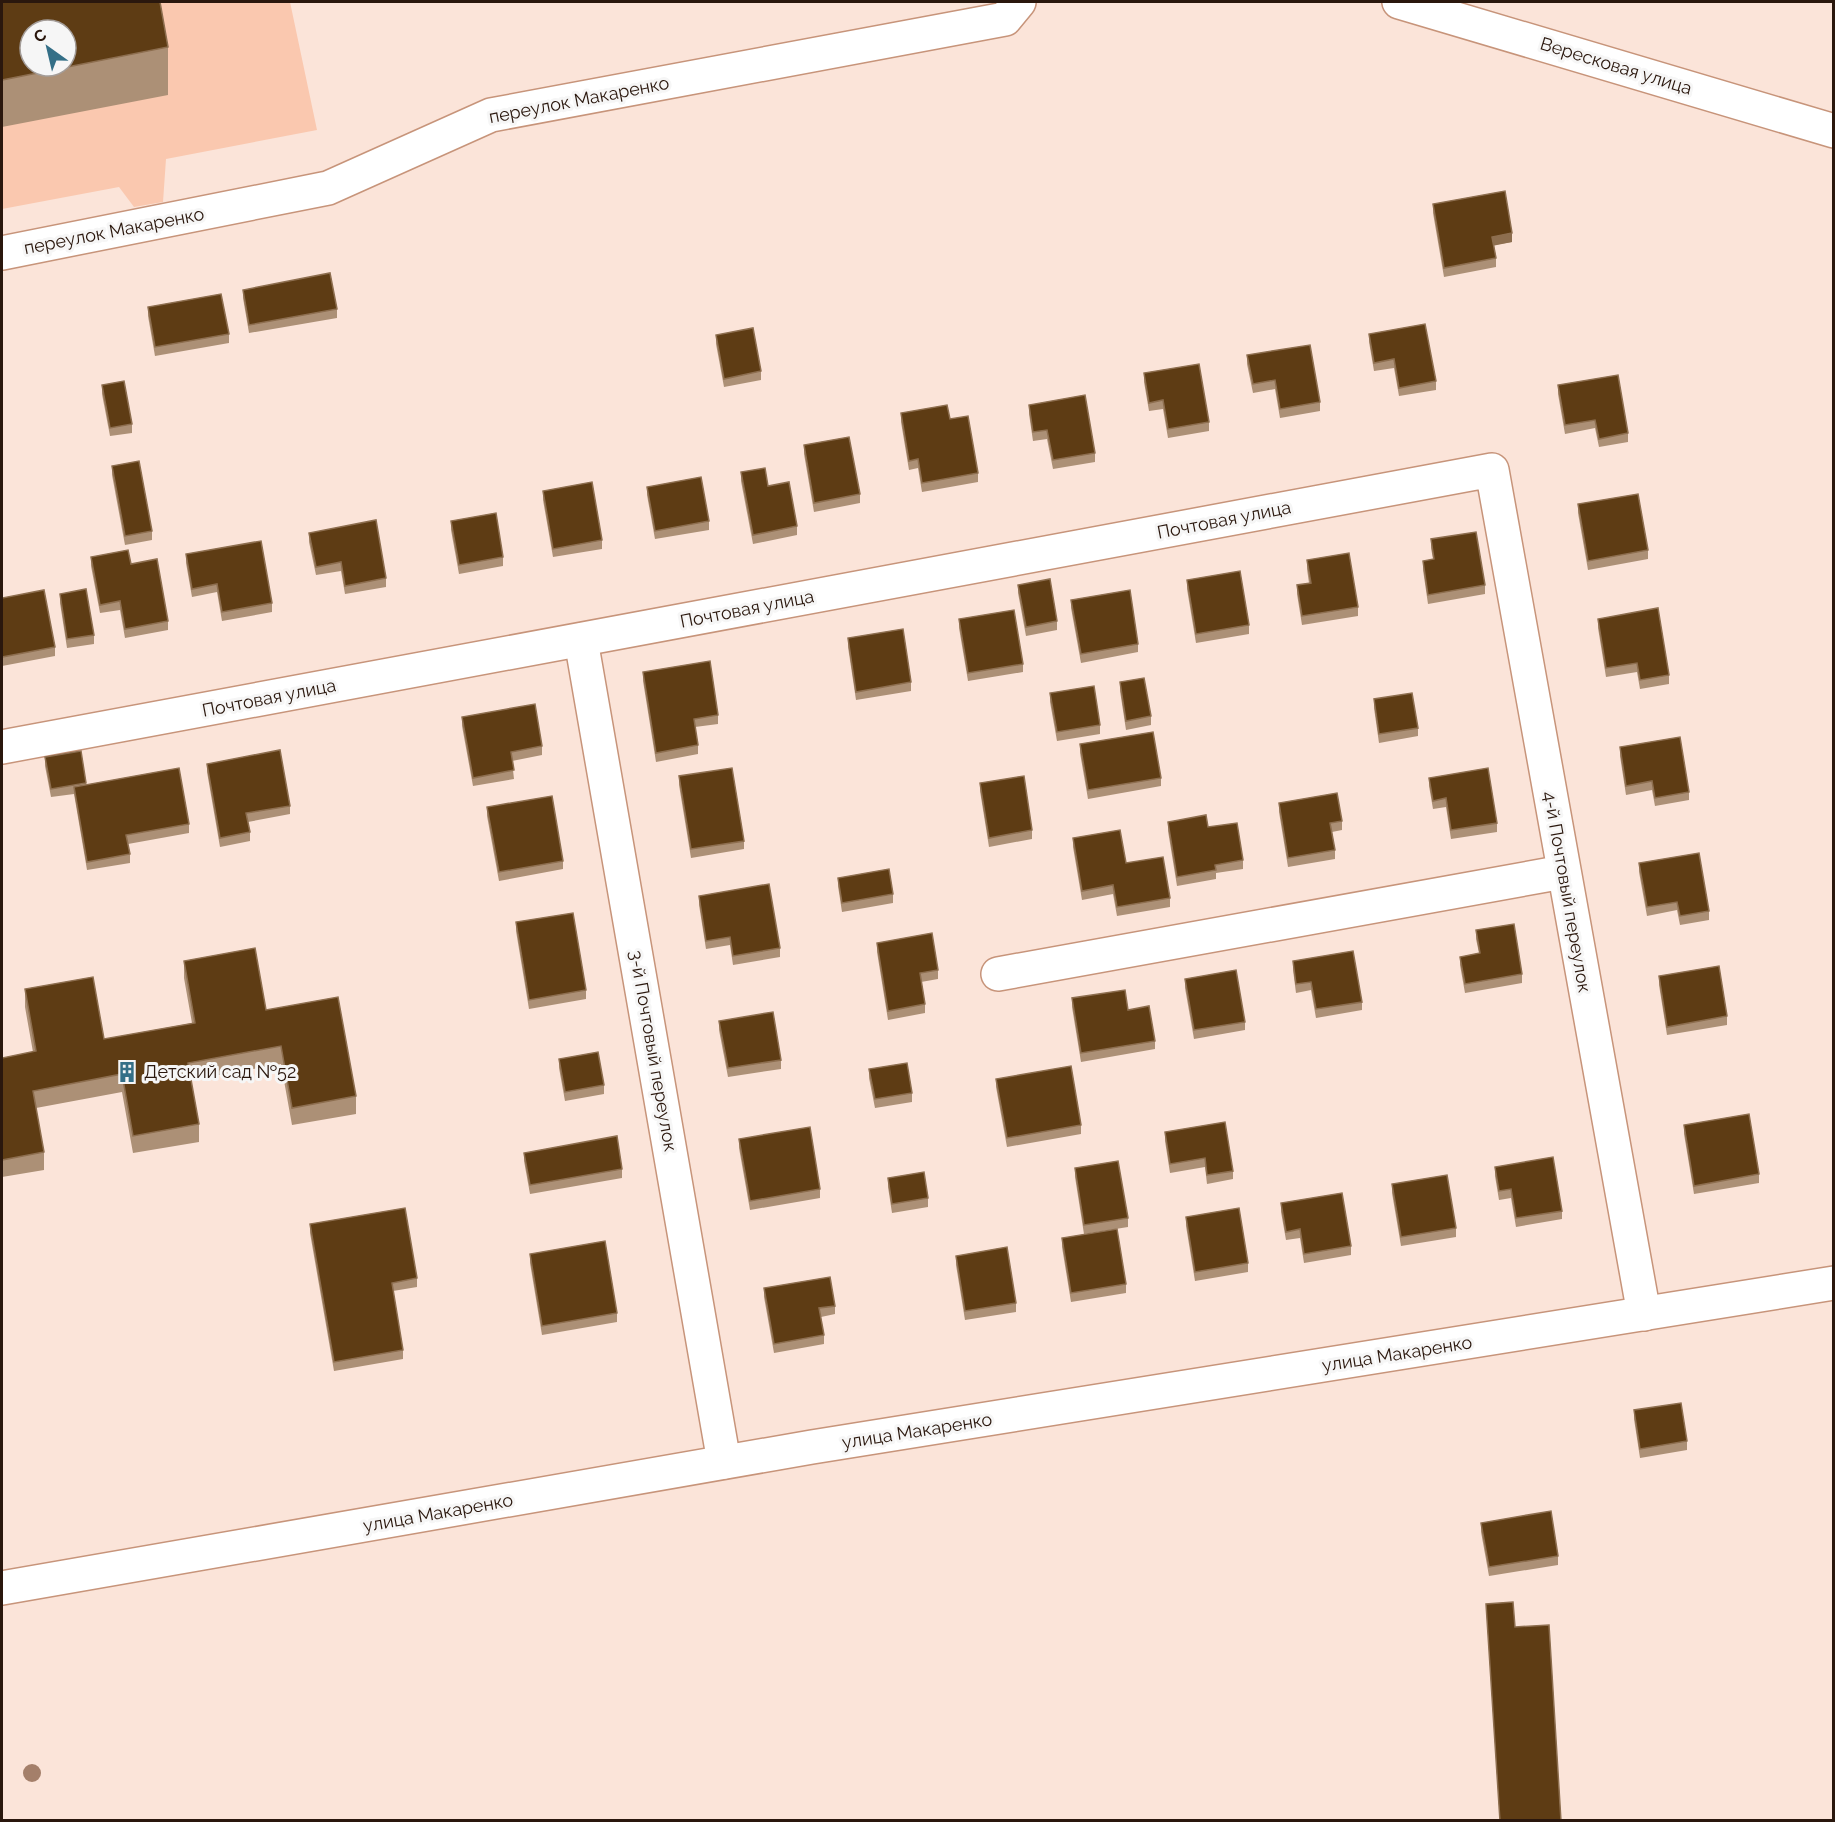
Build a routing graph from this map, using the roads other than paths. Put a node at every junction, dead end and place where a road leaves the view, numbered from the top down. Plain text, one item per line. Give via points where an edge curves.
1 (1019, 2) edge
2 (1400, 2) edge
3 (1833, 131) edge
4 (2, 253) edge
5 (1492, 470) joint
6 (581, 640) junction
7 (2, 747) edge
8 (1563, 872) junction
9 (998, 974) dead end
10 (1833, 1283) edge
11 (1644, 1314) junction
12 (724, 1462) junction
13 (2, 1588) edge

1 - 4 street, переулок Макаренко via 1005,19 491,115 328,188
2 - 3 street, Вересковая улица
5 - 6 street, Почтовая улица
5 - 8 street, 4-й Почтовый переулок
6 - 7 street, Почтовая улица
6 - 12 street, 3-й Почтовый переулок
8 - 9 street
8 - 11 street, 4-й Почтовый переулок
10 - 11 street, улица Макаренко
11 - 12 street, улица Макаренко
12 - 13 street, улица Макаренко

